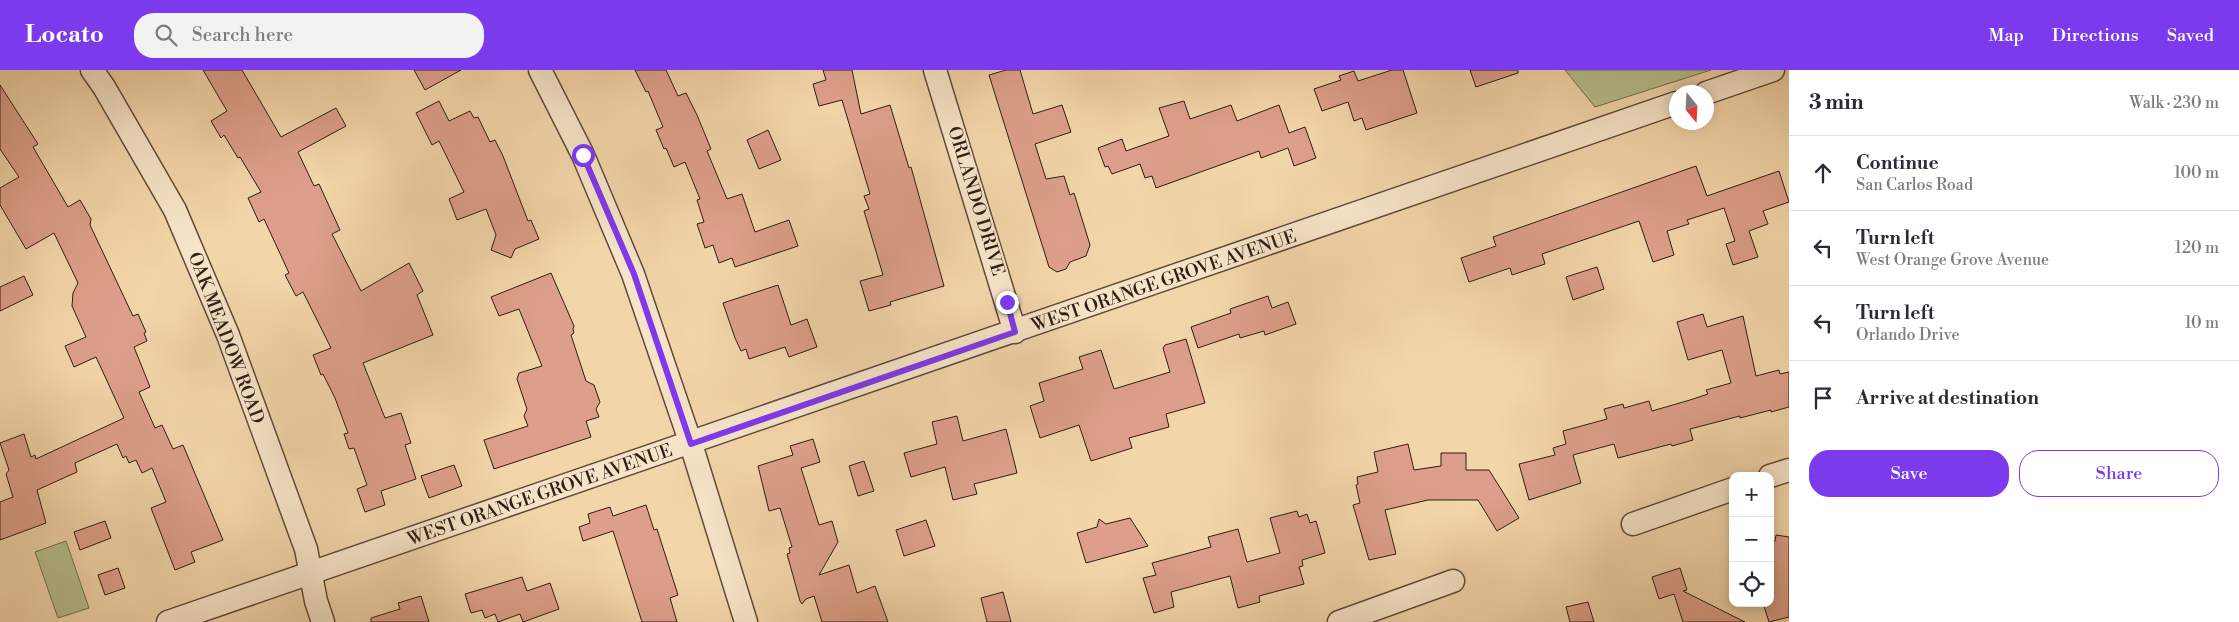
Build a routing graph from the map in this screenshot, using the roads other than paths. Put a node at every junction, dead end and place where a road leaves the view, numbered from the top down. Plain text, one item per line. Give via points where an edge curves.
1 (92, 70) edge
2 (540, 70) edge
3 (936, 70) edge
4 (1773, 70) edge
5 (1714, 90) edge
6 (1669, 105) edge
7 (1015, 332) junction
8 (691, 444) junction
9 (1789, 470) edge
10 (1774, 475) edge
11 (1729, 490) edge
12 (1634, 524) dead end
13 (310, 573) junction
14 (1453, 581) dead end
15 (168, 622) edge
16 (323, 622) edge
17 (746, 622) edge
18 (1339, 622) edge

1 - 13 street, OAK MEADOW ROAD via 175,210 228,334 306,549
2 - 8 street via 583,155 634,274
3 - 7 street, ORLANDO DRIVE
4 - 5 street
6 - 7 street, WEST ORANGE GROVE AVENUE
7 - 8 street, WEST ORANGE GROVE AVENUE
8 - 13 street, WEST ORANGE GROVE AVENUE
8 - 17 street
9 - 10 street
11 - 12 street
13 - 15 street, WEST ORANGE GROVE AVENUE
13 - 16 street, OAK MEADOW ROAD
14 - 18 street

